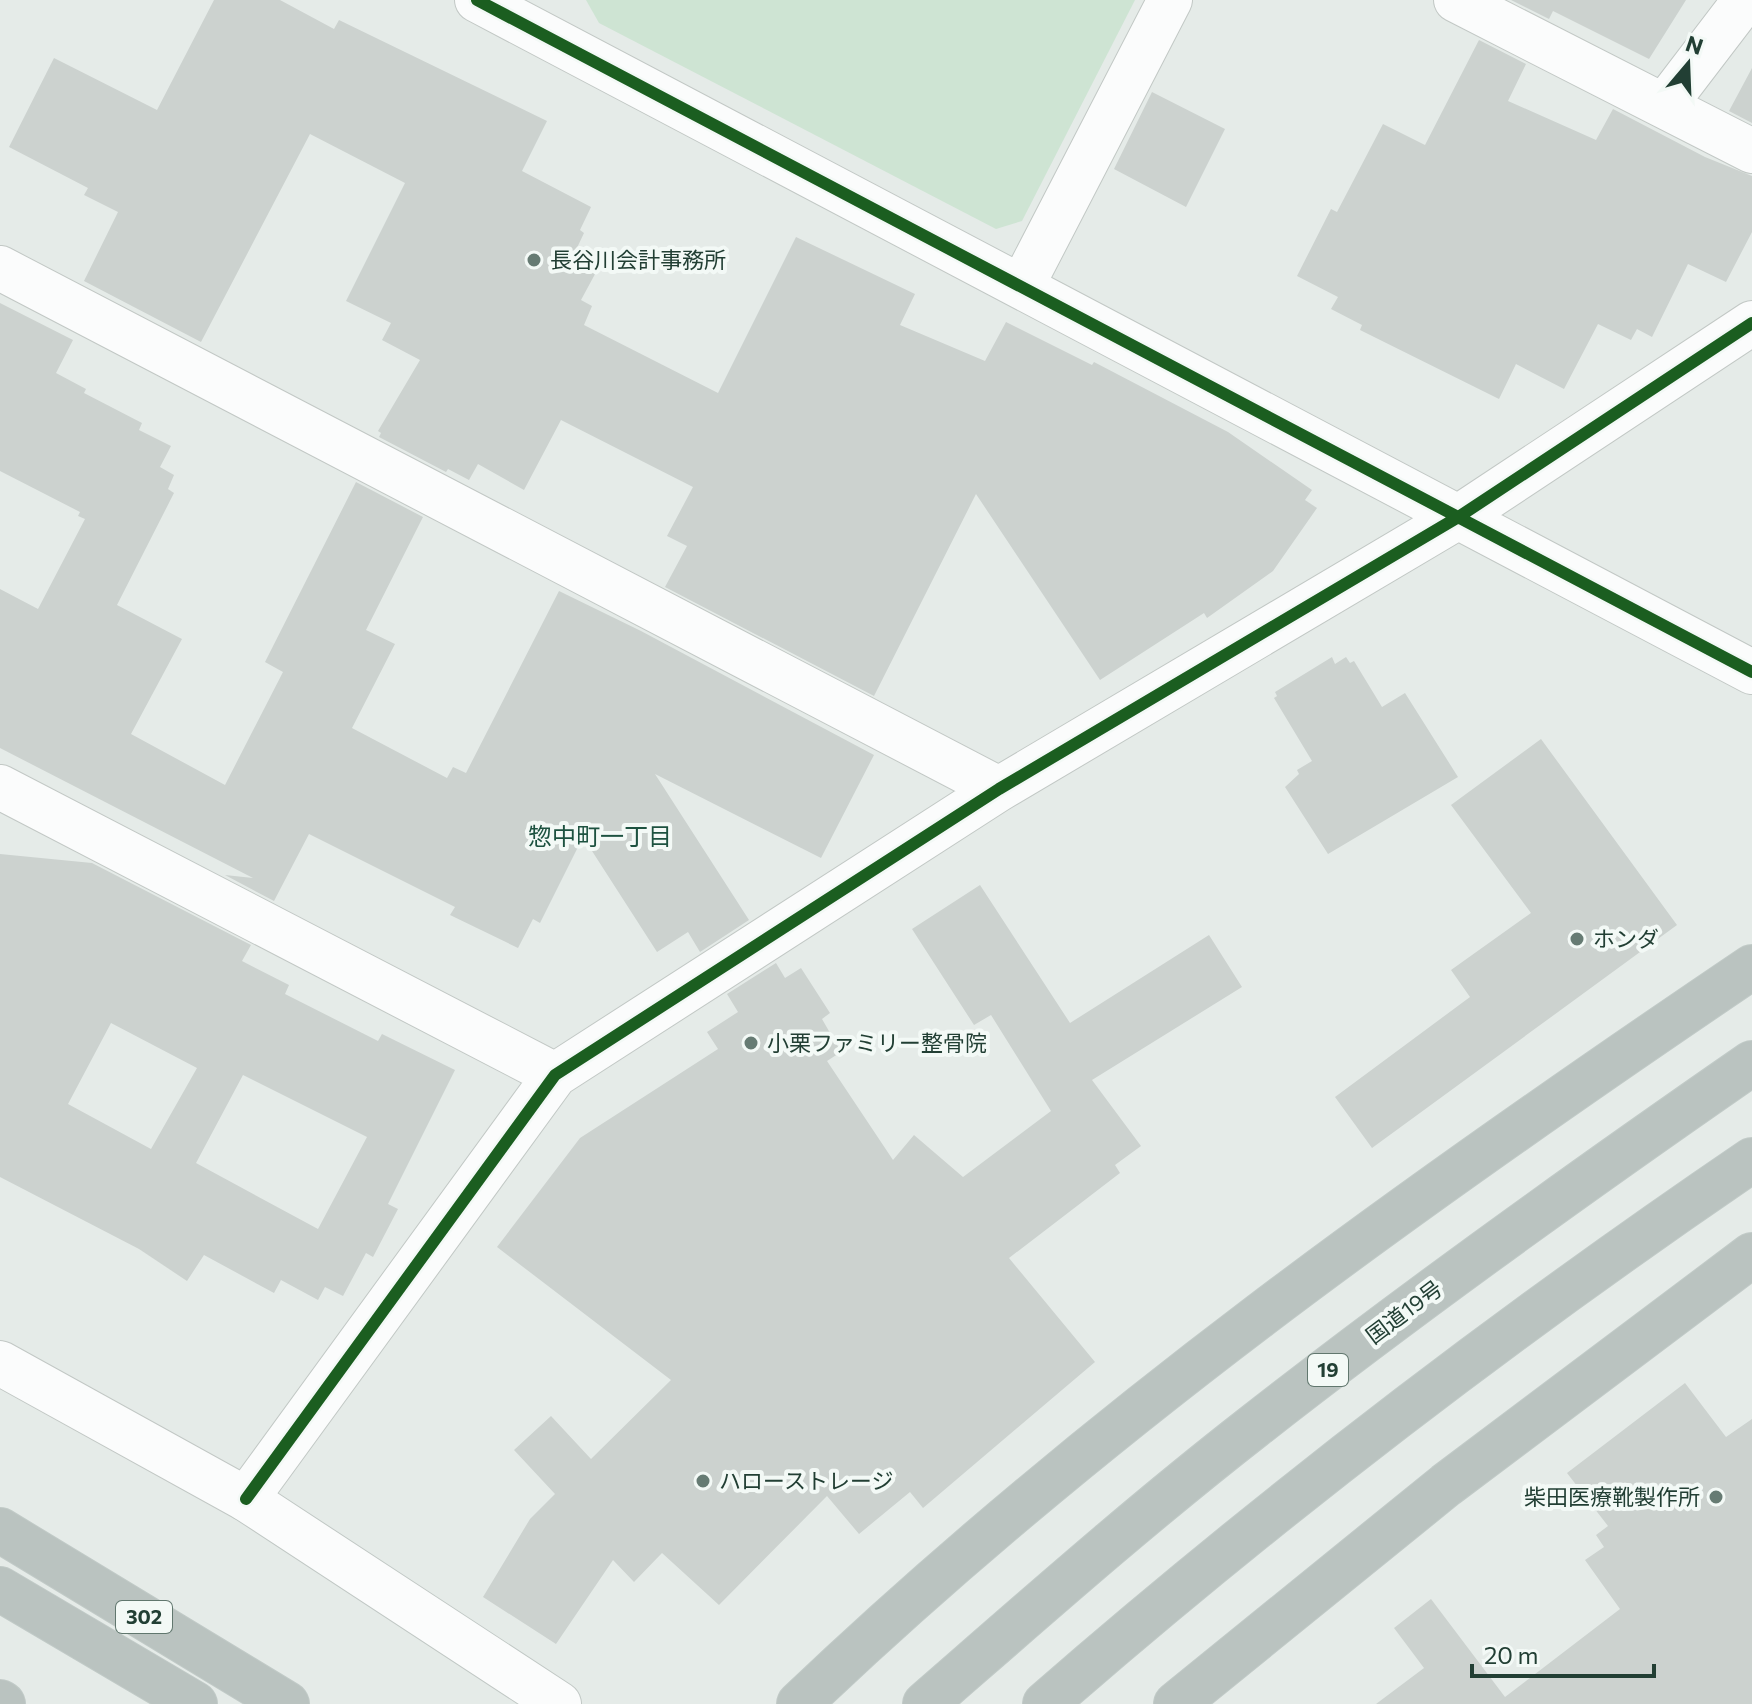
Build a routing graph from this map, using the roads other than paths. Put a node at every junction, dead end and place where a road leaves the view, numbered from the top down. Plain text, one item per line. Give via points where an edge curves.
1 (477, 0) edge
2 (1170, 0) edge
3 (1456, 0) edge
4 (1745, 0) edge
5 (541, 15) edge
6 (1664, 106) junction
7 (1752, 151) edge
8 (0, 268) edge
9 (1022, 286) junction
10 (1752, 323) edge
11 (1460, 516) junction
12 (1752, 672) edge
13 (0, 787) edge
14 (999, 789) junction
15 (1752, 967) edge
16 (1752, 1063) edge
17 (555, 1075) junction
18 (1752, 1160) edge
19 (1752, 1255) edge
20 (0, 1363) edge
21 (246, 1499) junction
22 (0, 1530) edge
23 (0, 1589) edge
24 (195, 1704) edge
25 (287, 1704) edge
26 (559, 1704) edge
27 (799, 1704) edge
28 (925, 1704) edge
29 (1045, 1704) edge
30 (1176, 1704) edge

1 - 5 street
2 - 9 street
3 - 6 street
4 - 6 street
5 - 9 street
6 - 7 street
8 - 14 street
9 - 11 street
10 - 11 street
11 - 12 street
11 - 14 street
13 - 17 street
14 - 17 street
15 - 27 highway via 1590,1077 1213,1351 1062,1470
16 - 28 highway, 国道19号 / 19 via 1457,1272 1251,1428
17 - 21 street
18 - 29 highway via 1500,1336 1321,1473
19 - 30 highway via 1446,1485
20 - 21 street
21 - 26 street
22 - 25 highway, 302
23 - 24 highway

